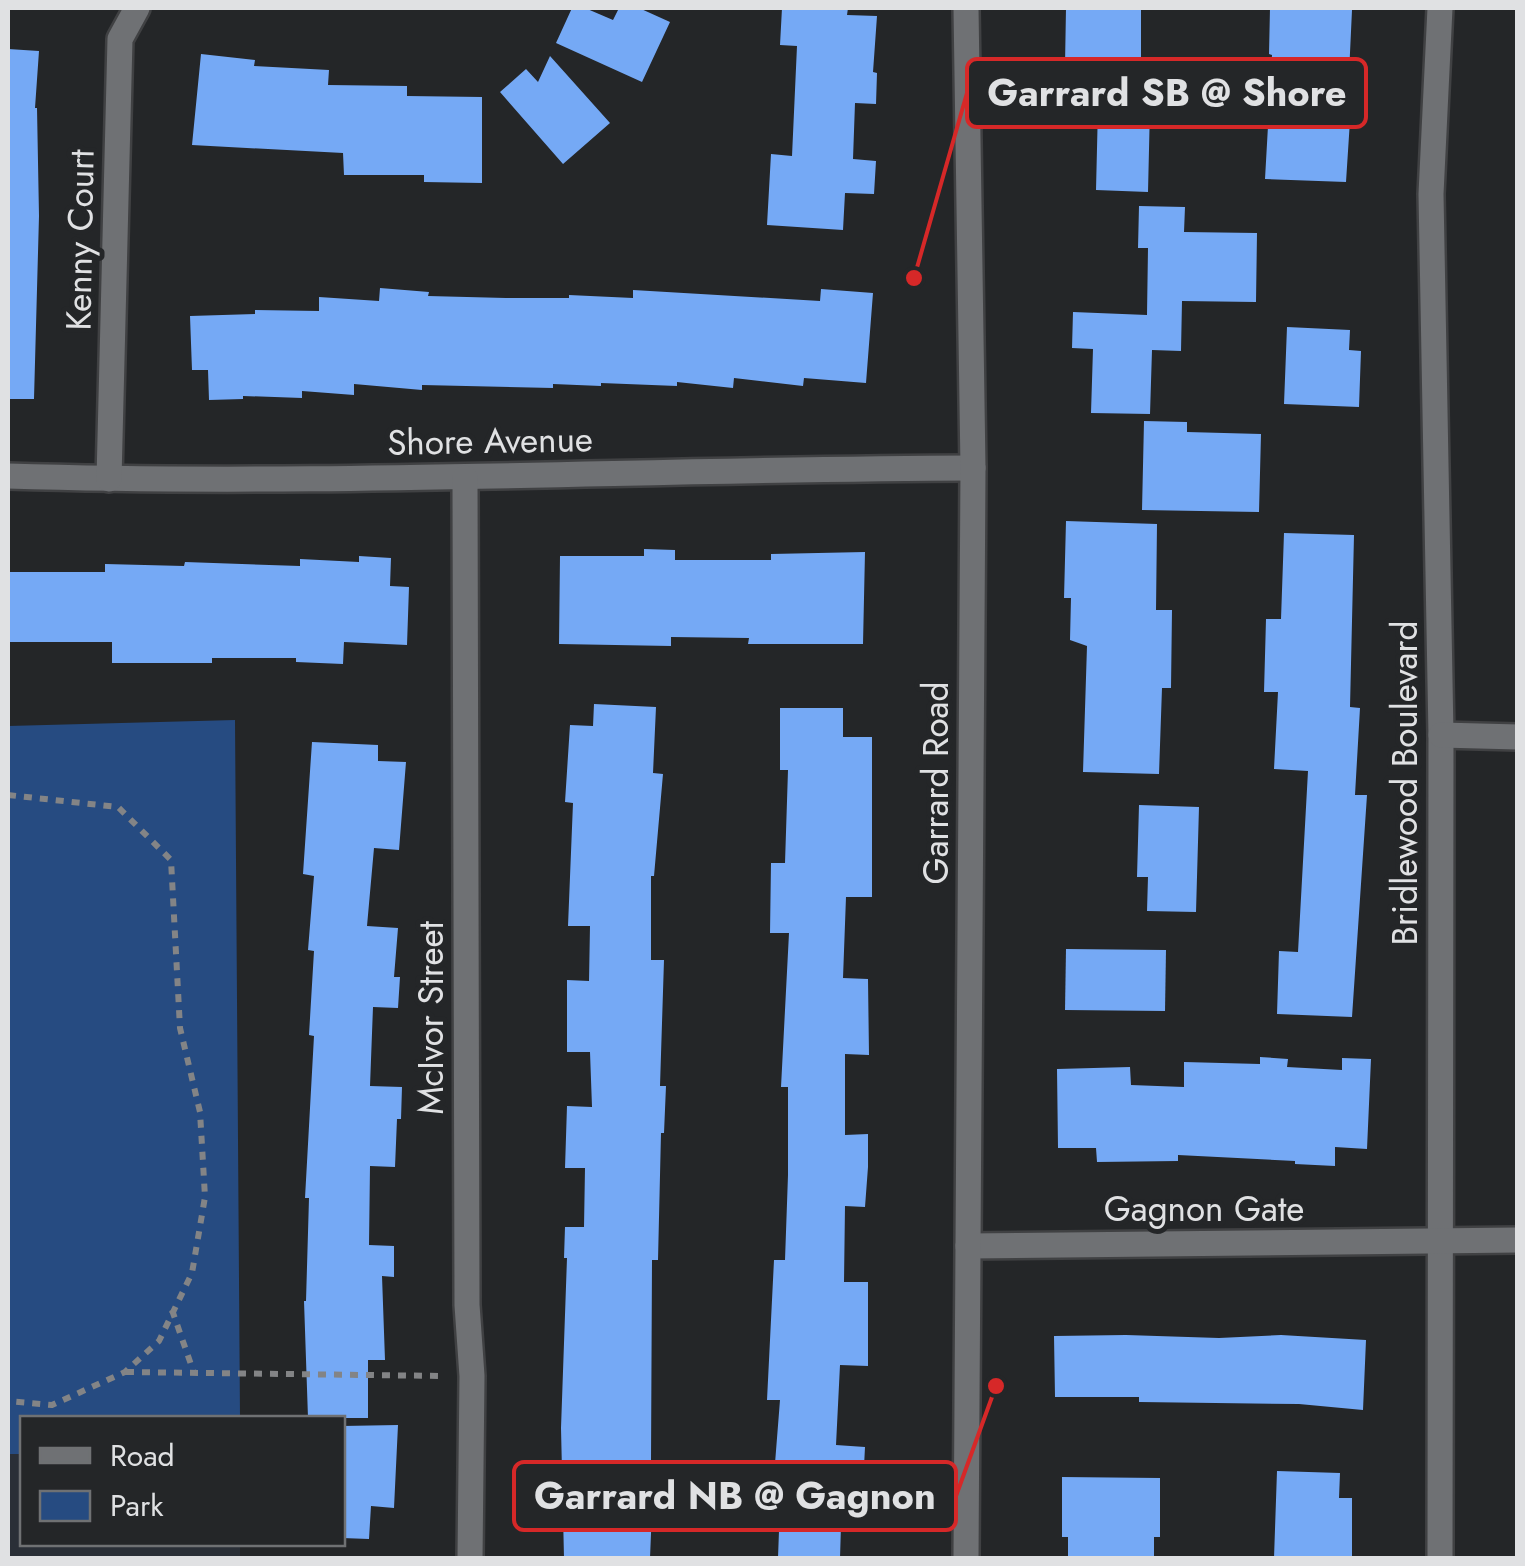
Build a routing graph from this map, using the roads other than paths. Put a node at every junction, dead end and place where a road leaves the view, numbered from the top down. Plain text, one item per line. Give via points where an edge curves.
1 (137, 8) edge
2 (966, 8) edge
3 (1440, 8) edge
4 (973, 468) junction
5 (8, 476) edge
6 (465, 478) junction
7 (109, 480) junction
8 (1441, 735) junction
9 (1518, 737) edge
10 (1518, 1240) edge
11 (1440, 1242) junction
12 (968, 1246) junction
13 (470, 1558) edge
14 (966, 1558) edge
15 (1440, 1558) edge

1 - 7 street, Kenny Court via 120,39
2 - 4 street, Garrard Road
3 - 8 street, Bridlewood Boulevard via 1431,194
4 - 6 street, Shore Avenue
4 - 12 street, Garrard Road
5 - 7 street, Shore Avenue
6 - 7 street, Shore Avenue
6 - 13 street, McIvor Street
8 - 9 street
8 - 11 street, Bridlewood Boulevard
10 - 11 street, Gagnon Gate
11 - 12 street, Gagnon Gate
11 - 15 street, Bridlewood Boulevard
12 - 14 street, Garrard Road

